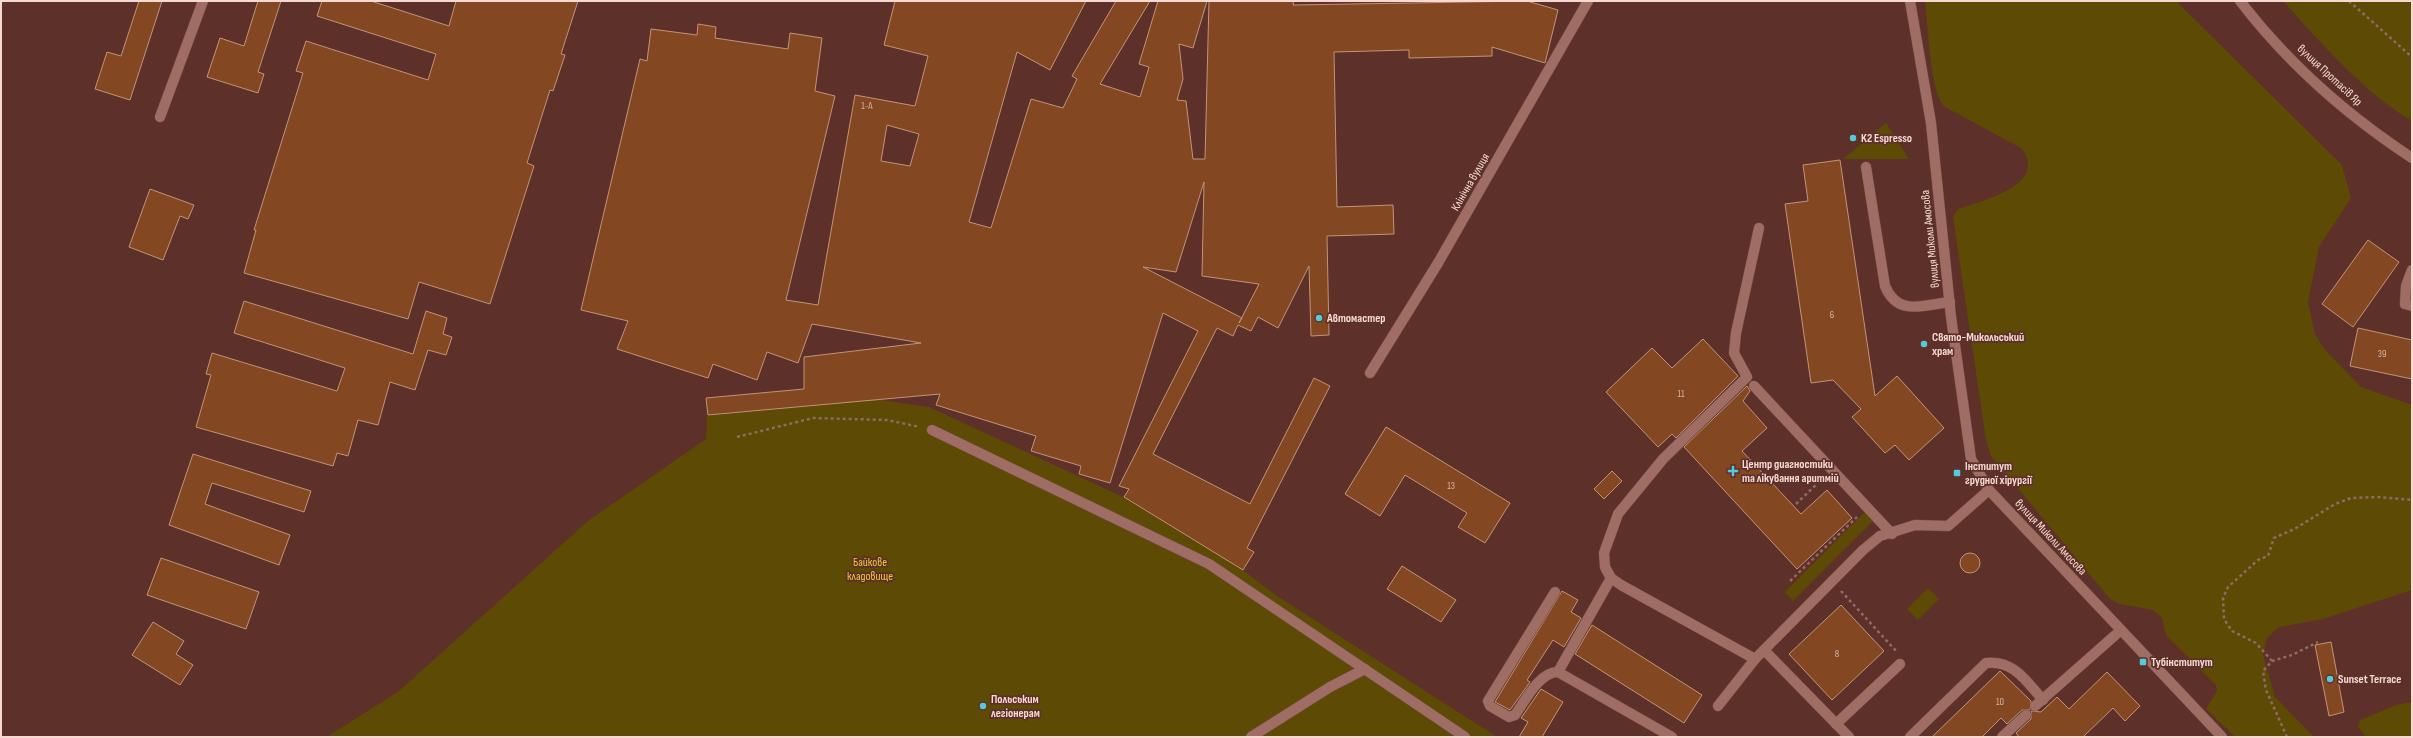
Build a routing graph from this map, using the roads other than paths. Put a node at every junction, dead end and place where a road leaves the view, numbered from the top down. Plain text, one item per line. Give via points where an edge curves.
1 (203, 1) edge
2 (1588, 1) edge
3 (1910, 1) edge
4 (2240, 1) edge
5 (160, 117) dead end
6 (2412, 158) edge
7 (1866, 167) dead end
8 (1759, 228) dead end
9 (2412, 270) edge
10 (1950, 302) junction
11 (2412, 306) edge
12 (1370, 373) dead end
13 (1754, 386) dead end
14 (932, 430) road end
15 (1989, 490) junction
16 (1892, 534) junction
17 (1611, 578) junction
18 (1555, 592) dead end
19 (2121, 630) junction
20 (1764, 650) junction
21 (1755, 660) junction
22 (1900, 664) road end
23 (1365, 669) junction
24 (1558, 672) junction
25 (1718, 706) dead end
26 (2026, 715) dead end
27 (1836, 724) junction
28 (1251, 737) edge
29 (1465, 737) edge
30 (1672, 737) edge
31 (1849, 737) edge
32 (1910, 737) edge
33 (2002, 737) edge
34 (2222, 737) edge

1 - 5 street
2 - 12 street, Клінічна вулиця via 1438,263
3 - 10 street, вулиця Миколи Амосова via 1931,123
4 - 6 street, вулиця Протасів Яр via 2252,17 2308,74 2351,113
7 - 10 street via 1885,286 1890,297 1907,307
8 - 17 street via 1734,352 1747,377 1663,459 1618,514 1604,553 1604,568
9 - 11 street via 2406,286 2405,304
10 - 15 street, вулиця Миколи Амосова via 1971,459
13 - 16 street
14 - 23 street via 1209,564
15 - 16 street via 1948,526 1915,525
15 - 19 street, вулиця Миколи Амосова
16 - 20 street via 1880,536 1831,581
17 - 21 street
17 - 24 street
18 - 24 street via 1488,701 1490,706 1509,717 1515,715 1543,678 1550,672
19 - 32 street via 2039,703 2010,666 1998,662 1986,663
19 - 34 street, вулиця Миколи Амосова
20 - 21 street
20 - 27 street
21 - 25 street
22 - 27 street
23 - 28 street via 1330,687
23 - 29 street
24 - 30 street
26 - 33 street
27 - 31 street

